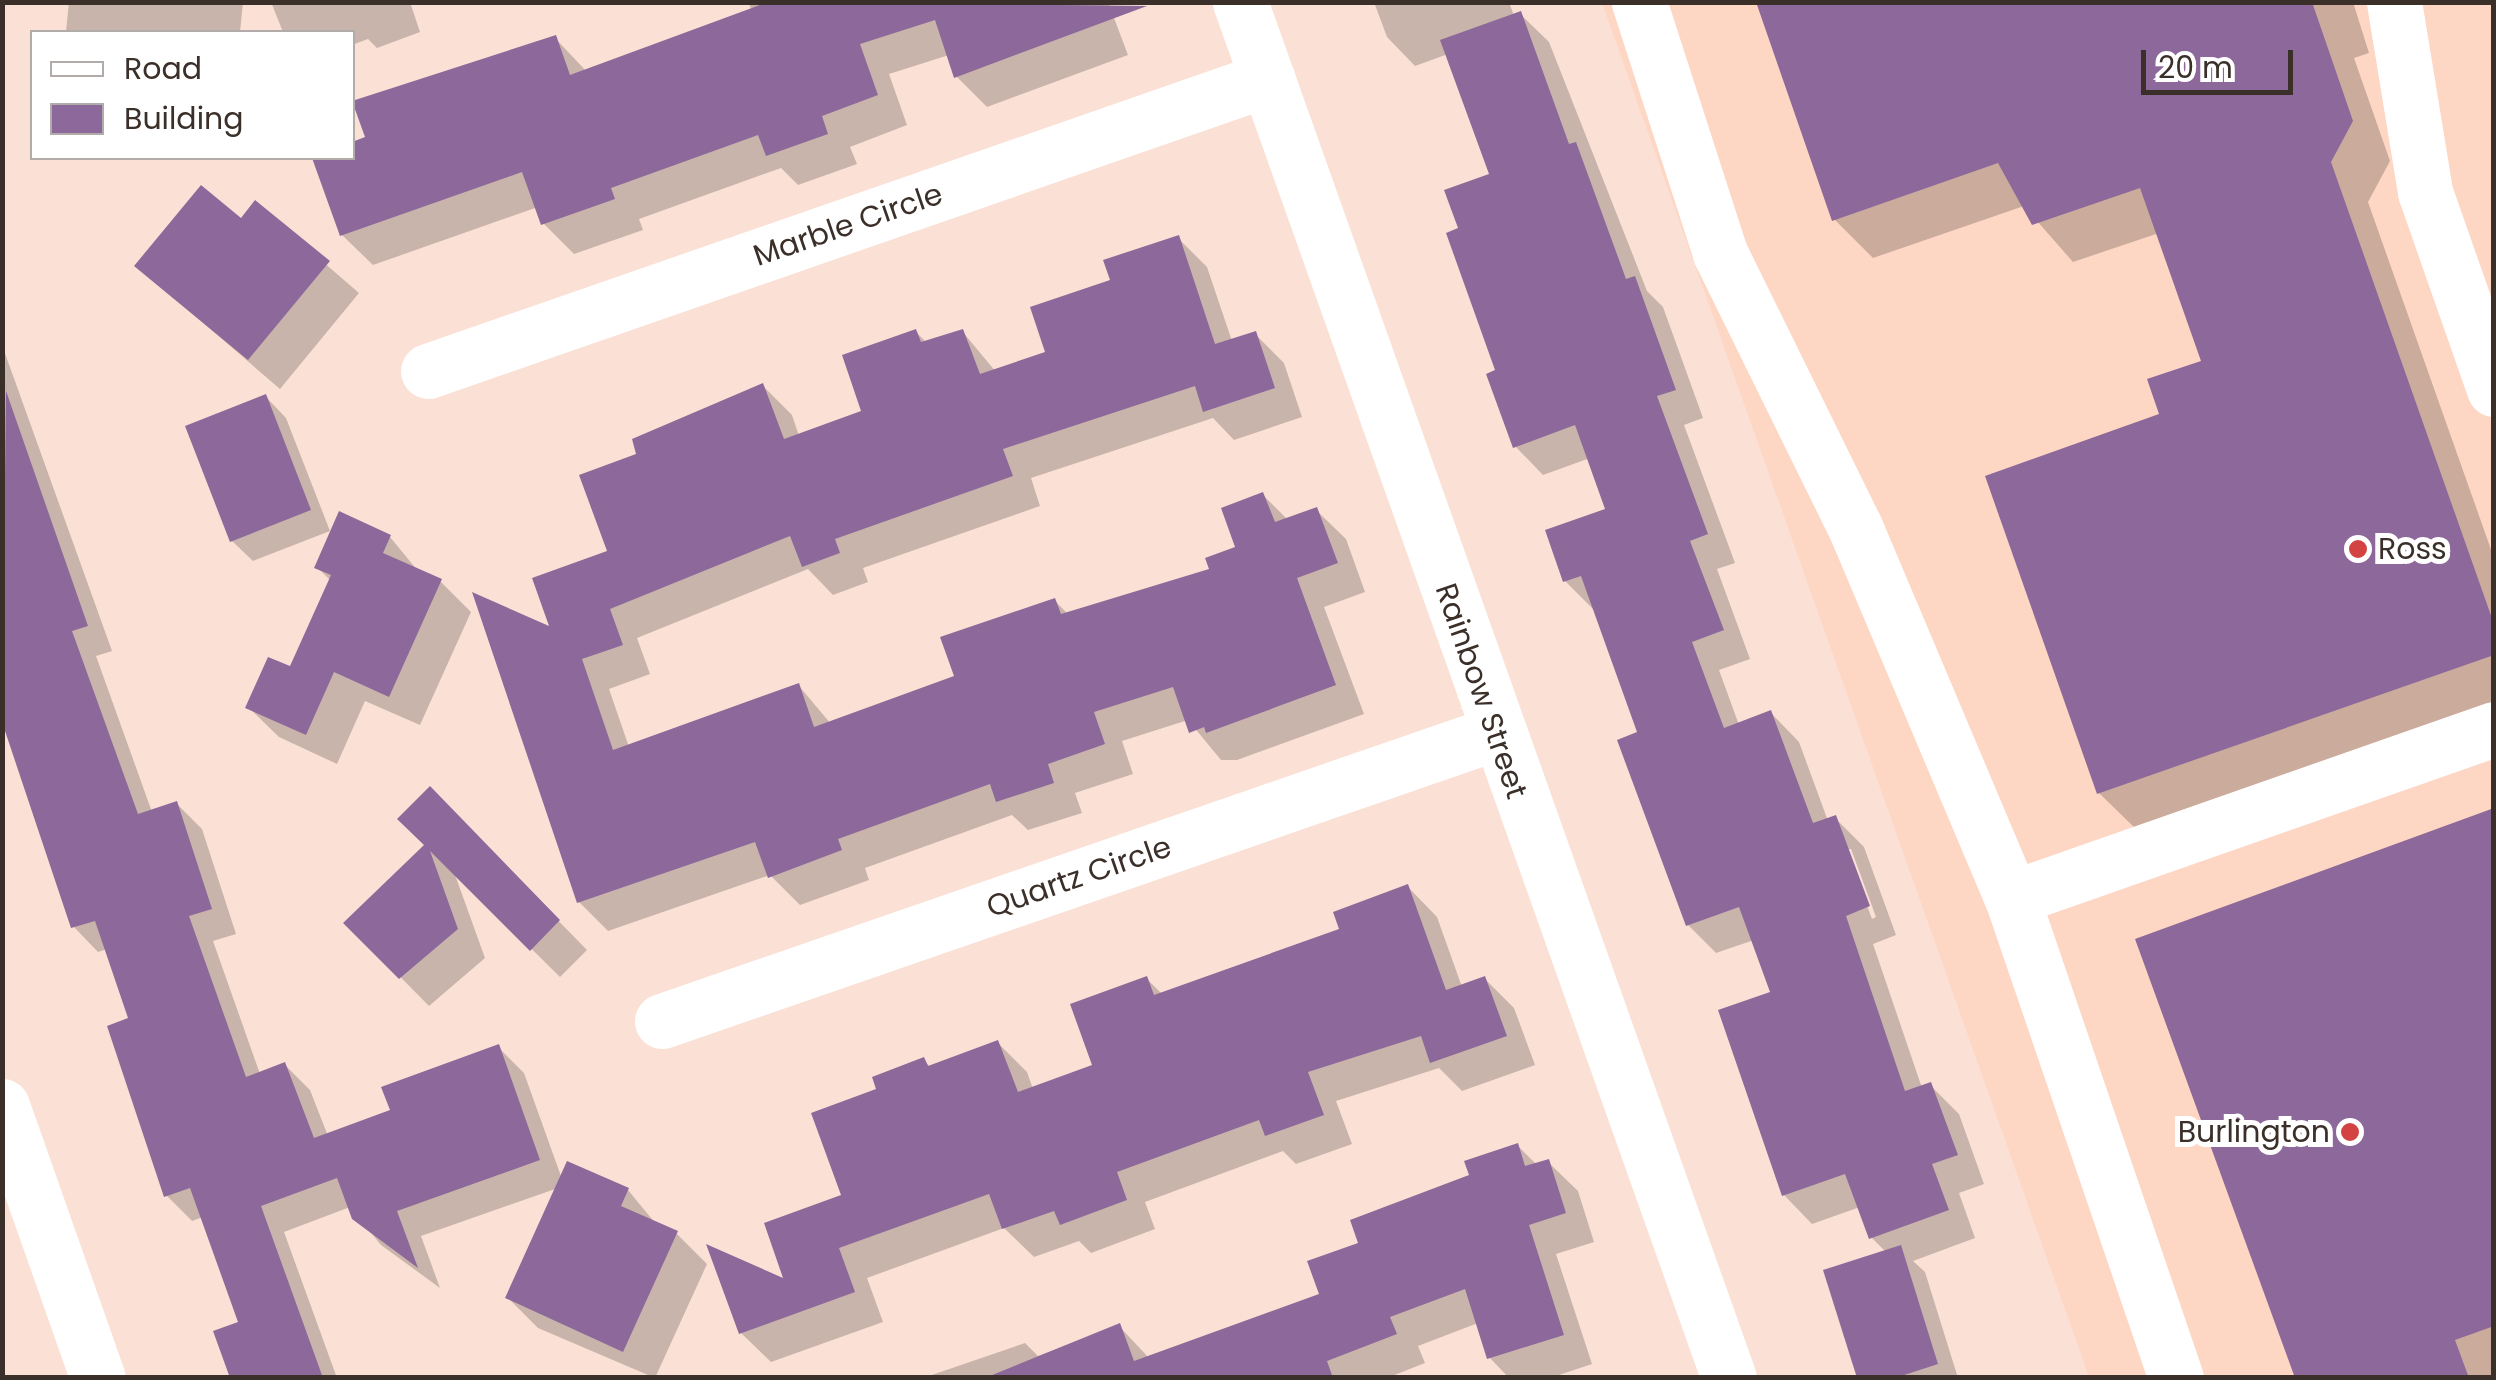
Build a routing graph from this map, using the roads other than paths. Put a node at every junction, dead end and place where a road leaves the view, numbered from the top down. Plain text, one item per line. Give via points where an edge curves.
1 (1240, 2) edge
2 (1639, 2) edge
3 (2394, 2) edge
4 (1268, 79) junction
5 (428, 371) dead end
6 (2494, 389) edge
7 (2494, 729) edge
8 (1495, 733) junction
9 (2012, 898) junction
10 (662, 1020) dead end
11 (2, 1106) edge
12 (1726, 1377) edge
13 (98, 1378) edge
14 (2176, 1378) edge

1 - 4 street, Rainbow Street
2 - 9 street via 1720,254 1855,528
3 - 6 street via 2425,192
4 - 5 street, Marble Circle
4 - 8 street, Rainbow Street
7 - 9 street
8 - 10 street, Quartz Circle
8 - 12 street, Rainbow Street
9 - 14 street
11 - 13 street

